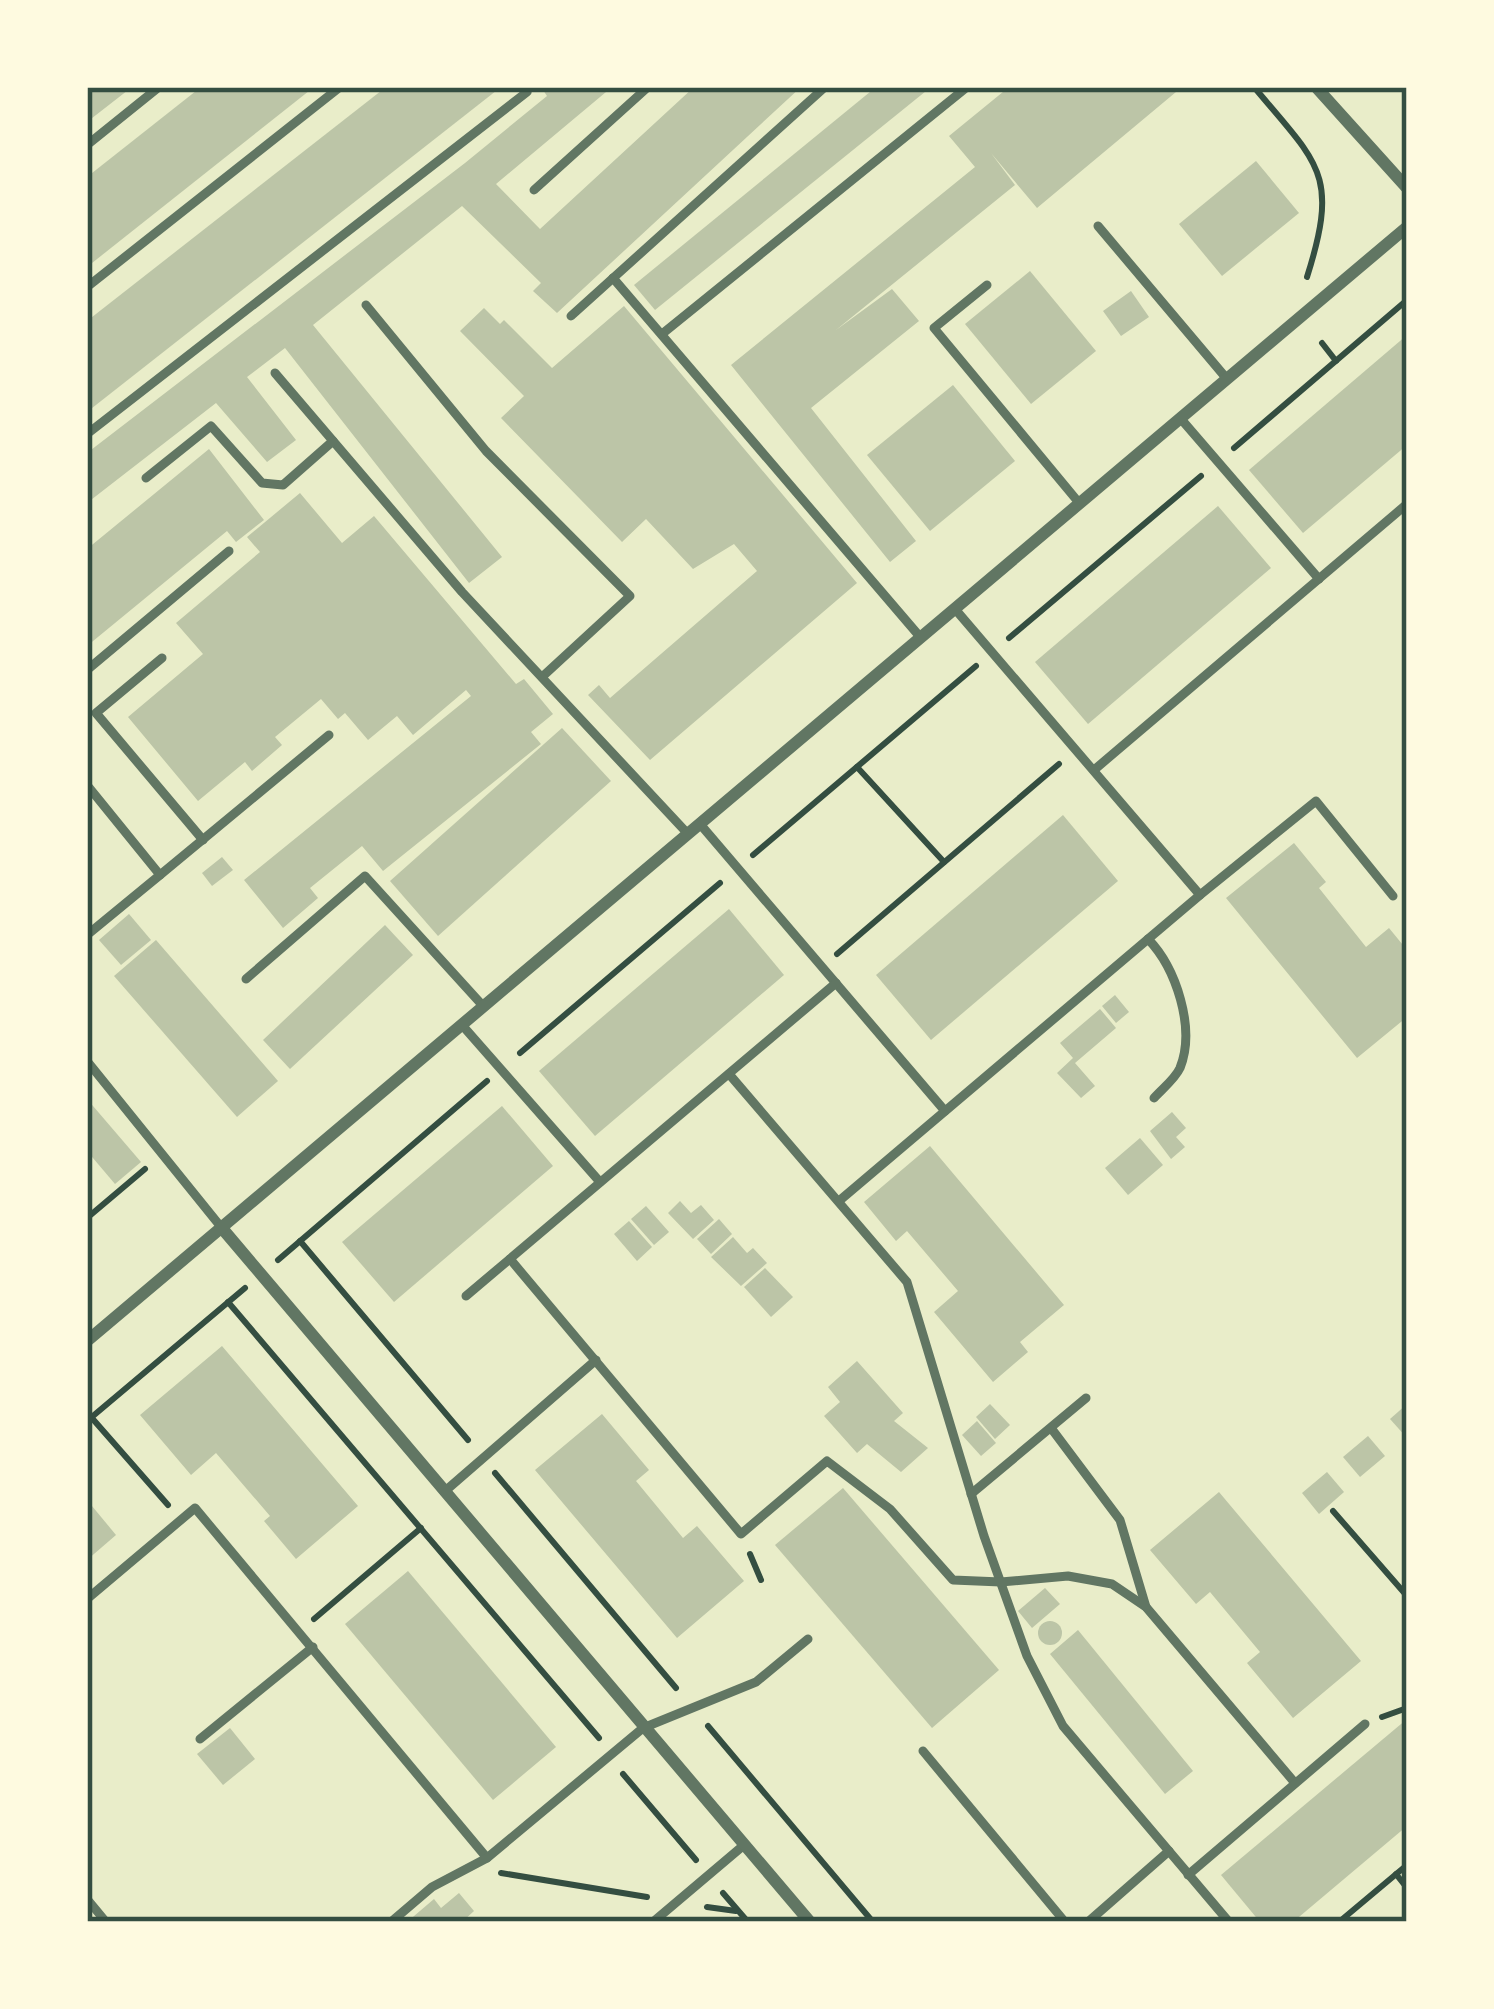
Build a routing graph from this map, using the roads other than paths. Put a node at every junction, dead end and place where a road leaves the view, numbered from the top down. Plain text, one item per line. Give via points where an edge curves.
1 (159, 87) edge
2 (340, 87) edge
3 (524, 87) edge
4 (648, 87) edge
5 (825, 87) edge
6 (968, 87) edge
7 (1316, 87) edge
8 (87, 145) edge
9 (1407, 188) edge
10 (534, 190) dead end
11 (1098, 226) dead end
12 (1407, 227) edge
13 (613, 278) junction
14 (987, 285) dead end
15 (87, 287) edge
16 (365, 305) dead end
17 (571, 316) dead end
18 (662, 334) junction
19 (275, 373) dead end
20 (1227, 379) junction
21 (1181, 419) junction
22 (87, 434) edge
23 (334, 441) junction
24 (146, 478) dead end
25 (1080, 504) junction
26 (1404, 511) edge
27 (229, 551) dead end
28 (1318, 579) junction
29 (956, 609) junction
30 (921, 638) junction
31 (162, 658) dead end
32 (87, 670) edge
33 (542, 677) junction
34 (329, 735) dead end
35 (1094, 770) junction
36 (87, 785) edge
37 (700, 824) junction
38 (688, 834) junction
39 (202, 840) junction
40 (160, 875) junction
41 (1200, 895) junction
42 (1394, 896) dead end
43 (87, 935) edge
44 (1148, 939) junction
45 (246, 979) dead end
46 (836, 983) junction
47 (484, 1007) junction
48 (462, 1025) junction
49 (87, 1061) edge
50 (729, 1073) junction
51 (1154, 1098) dead end
52 (945, 1111) junction
53 (600, 1182) junction
54 (839, 1201) junction
55 (221, 1227) junction
56 (510, 1259) junction
57 (466, 1296) dead end
58 (87, 1341) edge
59 (596, 1360) junction
60 (1086, 1398) dead end
61 (1052, 1427) junction
62 (444, 1492) junction
63 (970, 1494) junction
64 (1000, 1582) junction
65 (87, 1599) edge
66 (1146, 1607) junction
67 (808, 1639) dead end
68 (313, 1647) junction
69 (1365, 1724) dead end
70 (643, 1728) junction
71 (200, 1739) dead end
72 (923, 1751) dead end
73 (1295, 1783) junction
74 (744, 1845) junction
75 (1168, 1851) junction
76 (487, 1858) junction
77 (1188, 1875) junction
78 (87, 1899) edge
79 (106, 1922) edge
80 (391, 1922) edge
81 (653, 1922) edge
82 (810, 1922) edge
83 (1065, 1922) edge
84 (1088, 1922) edge
85 (1228, 1922) edge

1 - 8 lane
2 - 15 lane
3 - 22 lane
4 - 10 lane
5 - 13 lane
6 - 18 lane
7 - 9 street
11 - 20 lane
12 - 20 street
13 - 17 lane
13 - 18 lane
14 - 25 lane via 934,328
16 - 33 lane via 486,451 630,596
18 - 30 lane
19 - 23 lane
20 - 21 street
21 - 25 street
21 - 28 lane
23 - 24 lane via 283,485 262,483 211,426
23 - 33 lane
25 - 29 street
26 - 28 lane
27 - 32 lane
28 - 35 lane
29 - 30 street
29 - 35 lane
30 - 37 street
31 - 39 lane via 96,712
33 - 38 lane
34 - 39 lane
35 - 41 lane
36 - 40 lane
37 - 38 street
37 - 46 lane
38 - 47 street
39 - 40 lane
40 - 43 lane
41 - 42 lane via 1316,801
41 - 44 lane
44 - 51 lane via 1175,980 1185,1045 1179,1072
44 - 52 lane
45 - 47 lane via 365,876
46 - 50 lane
46 - 52 lane
47 - 48 street
48 - 53 lane
48 - 55 street
49 - 55 lane
50 - 53 lane
50 - 54 lane
52 - 54 lane
53 - 56 lane
54 - 63 lane via 908,1282
55 - 58 street
55 - 62 street
56 - 57 lane
56 - 59 lane
59 - 62 lane
59 - 64 lane via 741,1534 827,1461 890,1509 953,1580
60 - 61 lane
61 - 63 lane
61 - 66 lane via 1120,1520
62 - 70 street
63 - 64 lane
64 - 66 lane via 1068,1576 1112,1584
64 - 75 lane via 1063,1726
65 - 68 lane via 196,1508
66 - 73 lane
67 - 70 lane via 756,1682
68 - 71 lane
68 - 76 lane
69 - 73 lane
70 - 74 street
70 - 76 lane
72 - 83 lane
73 - 77 lane
74 - 81 lane
74 - 82 street
75 - 77 lane
75 - 84 lane
76 - 80 lane via 432,1887
77 - 85 lane
78 - 79 lane

